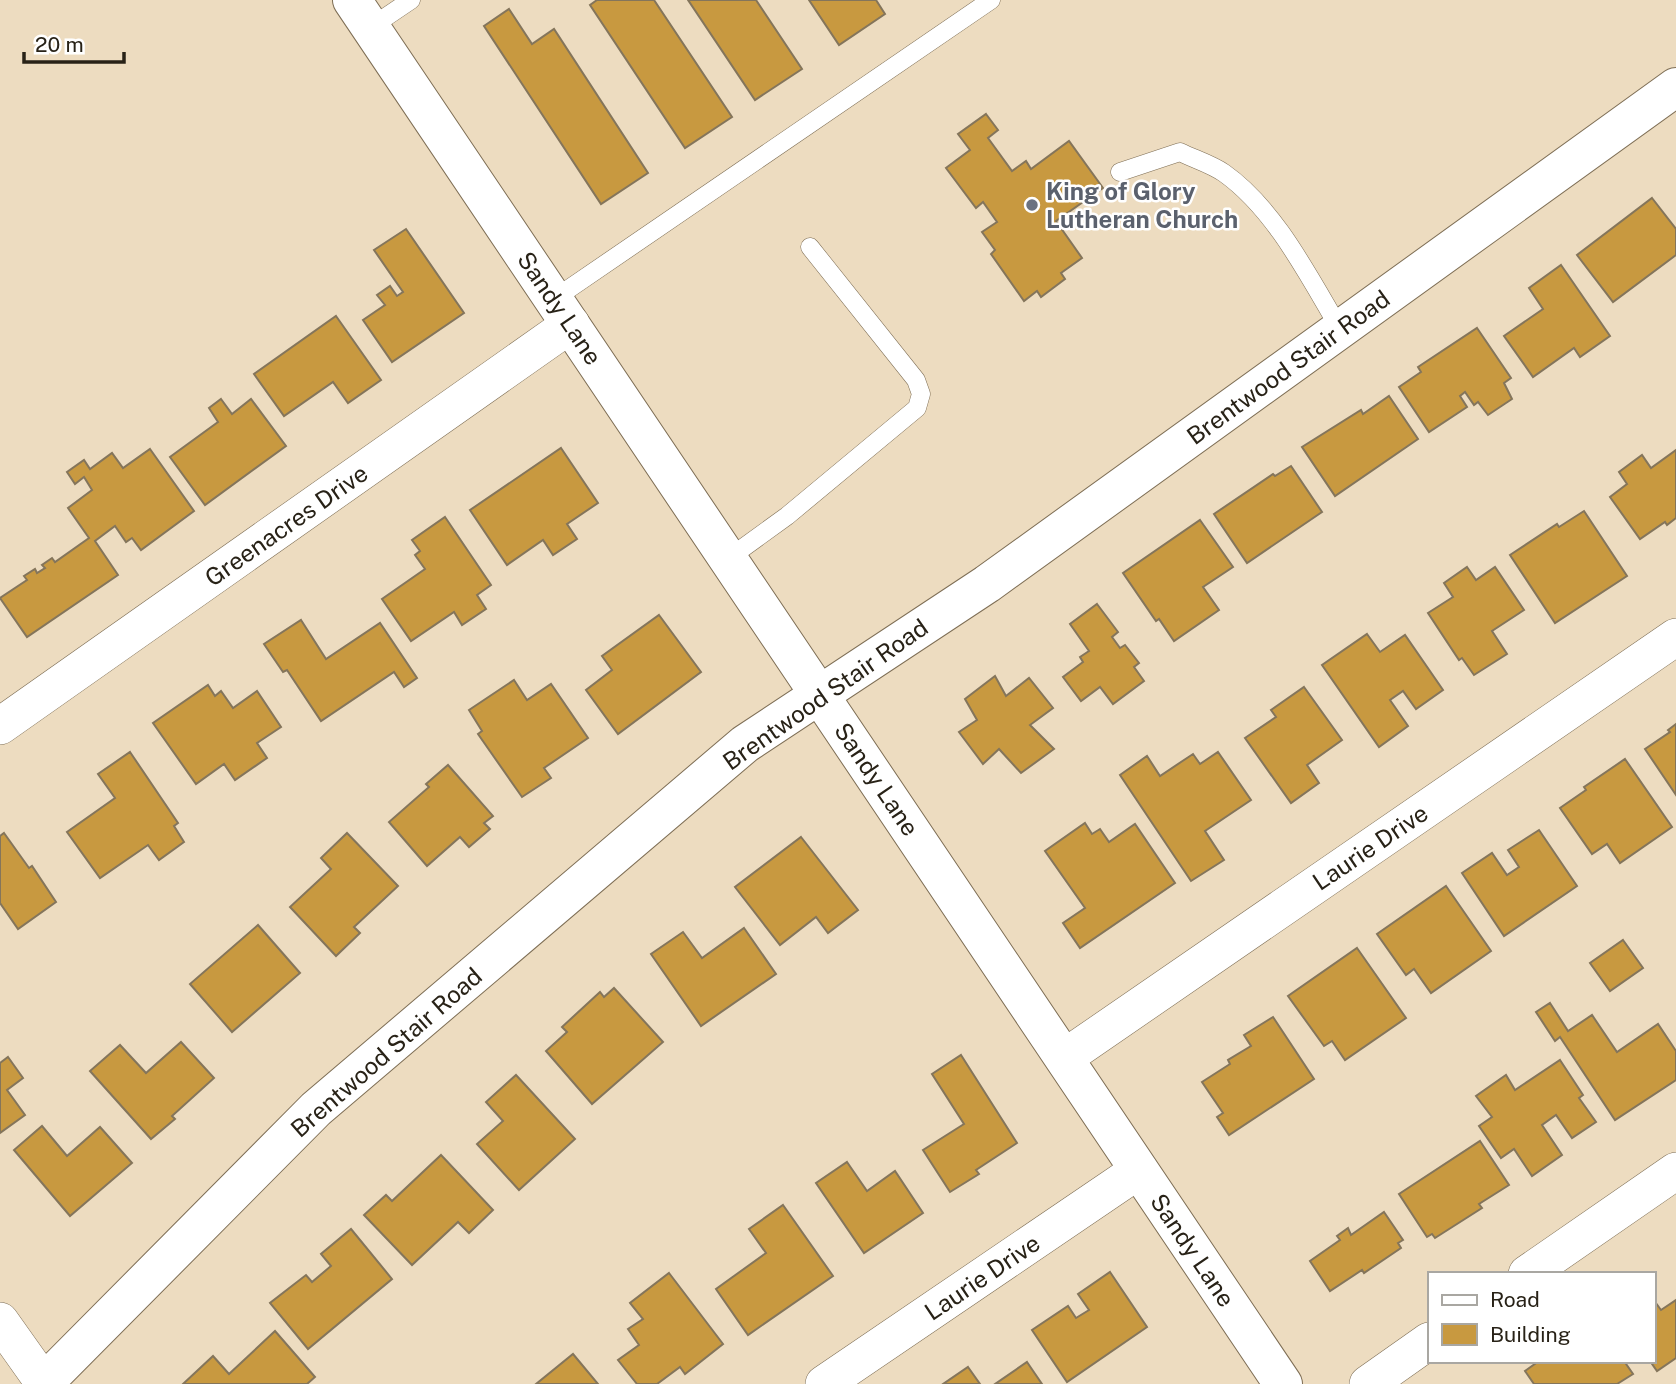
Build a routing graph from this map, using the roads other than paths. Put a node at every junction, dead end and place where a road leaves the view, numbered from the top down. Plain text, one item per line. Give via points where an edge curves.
1 (411, 0) edge
2 (991, 0) edge
3 (361, 14) edge
4 (1676, 88) edge
5 (1120, 172) dead end
6 (810, 247) dead end
7 (563, 312) junction
8 (1340, 329) junction
9 (729, 558) junction
10 (1676, 637) edge
11 (820, 693) junction
12 (0, 726) edge
13 (1064, 1058) junction
14 (1139, 1170) junction
15 (1676, 1171) edge
16 (1530, 1272) edge
17 (0, 1321) edge
18 (1428, 1342) edge
19 (43, 1383) edge
20 (824, 1384) edge
21 (1283, 1384) edge
22 (1368, 1384) edge

1 - 3 lane
2 - 7 lane
3 - 7 main road, Sandy Lane
4 - 8 main road, Brentwood Stair Road
5 - 8 lane via 1180,152 1223,172 1258,203
6 - 9 lane via 916,380 921,394 917,408
7 - 9 main road, Sandy Lane
7 - 12 street, Greenacres Drive
8 - 11 main road, Brentwood Stair Road via 987,584
9 - 11 main road, Sandy Lane
10 - 13 street, Laurie Drive
11 - 13 main road, Sandy Lane
11 - 19 main road, Brentwood Stair Road via 746,744 316,1109
13 - 14 main road, Sandy Lane
14 - 20 street, Laurie Drive
14 - 21 main road, Sandy Lane
15 - 16 street
17 - 19 street
18 - 22 street

